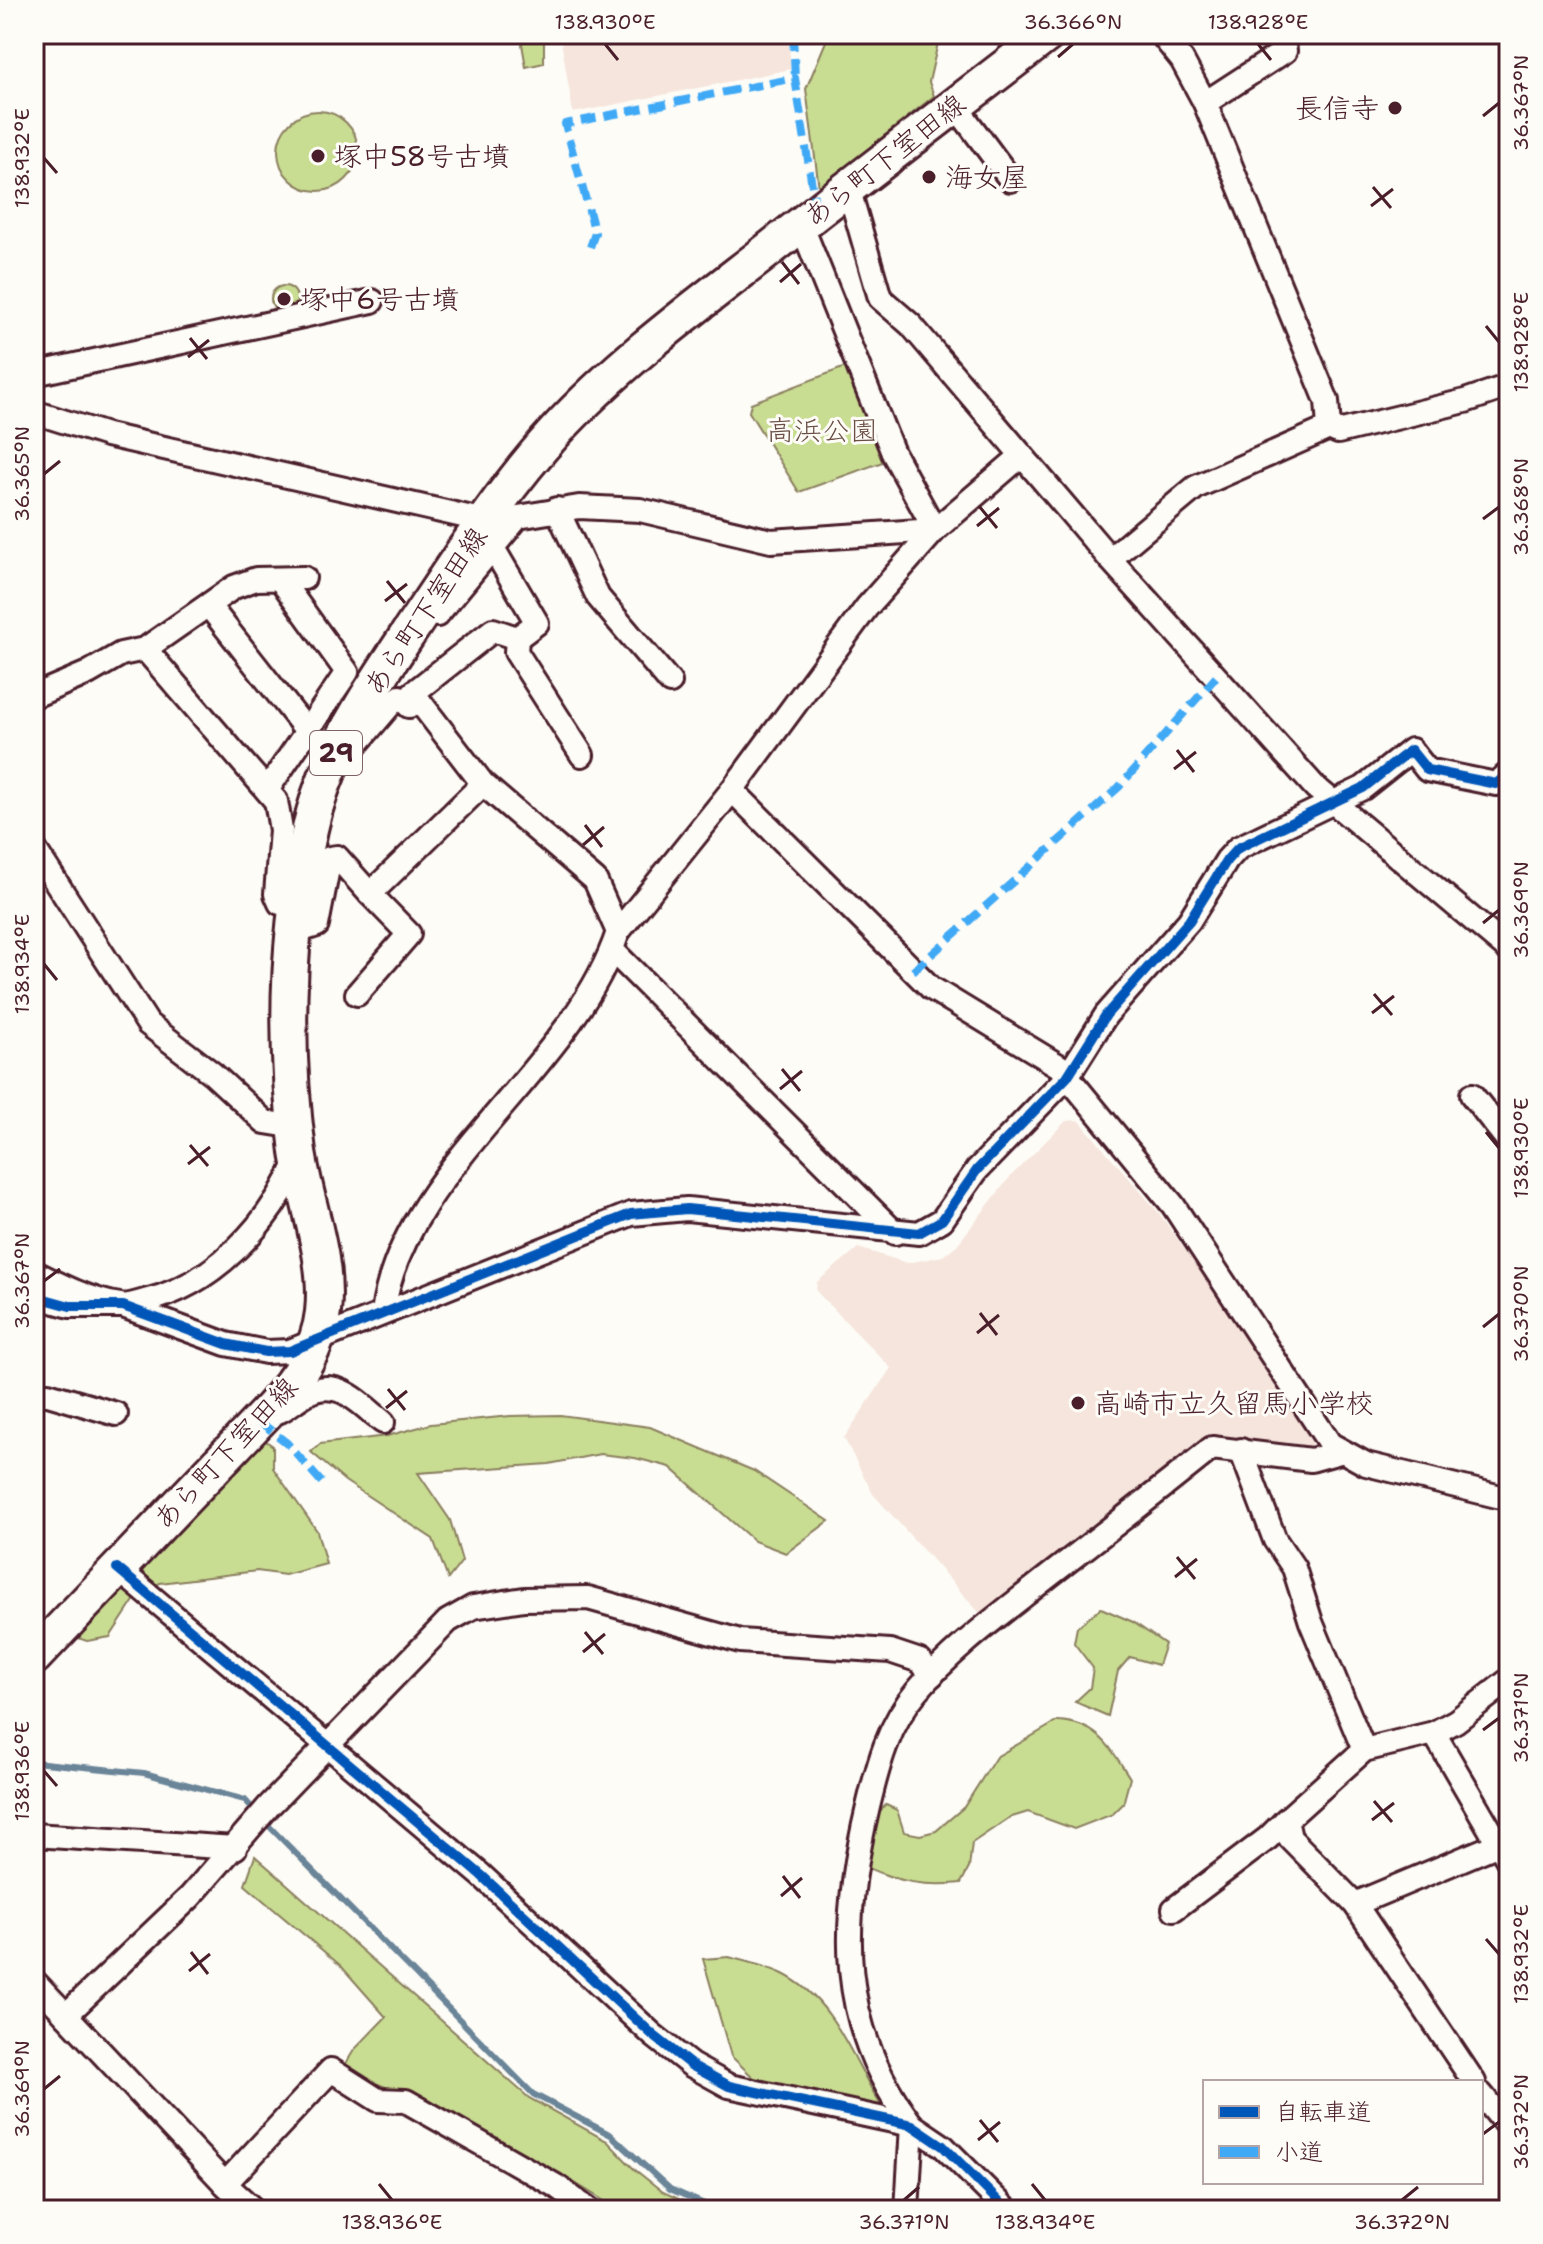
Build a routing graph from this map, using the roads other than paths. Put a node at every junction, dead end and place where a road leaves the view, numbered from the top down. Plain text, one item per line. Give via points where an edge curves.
1 (1048, 34) edge
2 (1161, 34) edge
3 (1279, 34) edge
4 (1205, 103) junction
5 (955, 105) junction
6 (1011, 180) dead end
7 (848, 187) junction
8 (801, 224) junction
9 (372, 301) dead end
10 (34, 374) edge
11 (1509, 386) edge
12 (34, 412) edge
13 (1329, 428) junction
14 (1021, 456) junction
15 (557, 509) junction
16 (935, 530) junction
17 (489, 534) junction
18 (1110, 559) junction
19 (304, 578) dead end
20 (280, 579) junction
21 (209, 606) junction
22 (517, 638) junction
23 (145, 649) junction
24 (670, 682) dead end
25 (34, 696) edge
26 (409, 706) dead end
27 (307, 731) junction
28 (337, 751) junction
29 (582, 755) dead end
30 (1509, 773) edge
31 (483, 784) junction
32 (732, 790) junction
33 (271, 795) junction
34 (1330, 802) junction
35 (34, 848) edge
36 (370, 894) junction
37 (295, 919) junction
38 (615, 941) junction
39 (1509, 950) edge
40 (357, 994) dead end
41 (1067, 1077) junction
42 (1472, 1095) dead end
43 (297, 1142) junction
44 (1509, 1142) edge
45 (895, 1233) junction
46 (34, 1272) edge
47 (34, 1296) edge
48 (123, 1306) junction
49 (383, 1313) junction
50 (316, 1341) junction
51 (34, 1394) edge
52 (271, 1408) junction
53 (116, 1414) dead end
54 (383, 1422) dead end
55 (1241, 1450) junction
56 (1340, 1452) junction
57 (1509, 1499) edge
58 (117, 1568) junction
59 (34, 1657) edge
60 (932, 1675) junction
61 (1509, 1680) edge
62 (1434, 1733) junction
63 (328, 1745) junction
64 (1364, 1750) junction
65 (1286, 1820) junction
66 (34, 1835) edge
67 (235, 1848) junction
68 (1503, 1853) edge
69 (1355, 1904) junction
70 (1174, 1909) dead end
71 (34, 1981) edge
72 (66, 2015) junction
73 (1473, 2080) edge
74 (1483, 2096) edge
75 (912, 2125) junction
76 (1509, 2128) edge
77 (225, 2184) junction
78 (254, 2210) edge
79 (589, 2210) edge
80 (907, 2210) edge
81 (1007, 2210) edge

1 - 5 main road, あら町下室田線 / 29
2 - 4 street
3 - 4 street via 1285,51
4 - 13 street via 1327,401
5 - 6 street
5 - 7 main road, あら町下室田線 / 29
7 - 8 main road, あら町下室田線 / 29
7 - 14 street via 880,298 911,325
8 - 16 street via 893,453
8 - 17 main road, あら町下室田線 / 29 via 606,381 531,459
9 - 10 street
11 - 13 street via 1338,432
12 - 17 street
13 - 18 street via 1196,487
14 - 16 street
14 - 18 street
15 - 16 street via 640,510 771,541
15 - 17 street via 518,517
15 - 24 street via 598,597
16 - 32 street via 867,607
17 - 22 street via 537,623
17 - 28 main road, あら町下室田線 / 29 via 417,621
18 - 34 street
19 - 20 street
20 - 21 street via 256,579 234,587
20 - 27 street via 347,672
21 - 23 street
21 - 27 street
22 - 29 street via 516,652
22 - 31 street via 493,630 413,693
23 - 25 street via 121,654
23 - 33 street
26 - 28 street via 400,697 351,752
27 - 33 street
28 - 33 street via 319,738
28 - 37 main road, あら町下室田線 / 29 via 310,826
30 - 34 street via 1496,784 1427,770 1411,750 1363,788
31 - 36 street
31 - 38 street via 595,880
32 - 38 street
32 - 41 street via 931,988 1059,1066
33 - 37 street via 281,830 276,894
34 - 39 street
34 - 41 street via 1238,848 1189,921 1106,1015
35 - 43 street via 148,1024 265,1122
36 - 37 street via 337,857 330,858 317,925
36 - 40 street via 409,934
37 - 43 main road, あら町下室田線 / 29 via 288,1000
38 - 45 street
38 - 49 street via 539,1066 447,1174 386,1287
41 - 45 street via 977,1170 942,1220 919,1233
41 - 56 street via 1173,1205 1324,1436
42 - 44 street
43 - 48 street via 286,1186 264,1219 230,1253 173,1292
43 - 50 main road, あら町下室田線 / 29 via 321,1267 323,1316
45 - 49 street via 687,1209 648,1211 611,1220
46 - 48 street
47 - 48 street via 70,1306
48 - 50 street via 226,1344 266,1352 290,1351
49 - 50 street
50 - 52 main road, あら町下室田線 / 29 via 296,1378
51 - 53 street
52 - 54 street via 281,1411 308,1393 332,1386
52 - 58 main road, あら町下室田線 / 29
55 - 56 street via 1311,1460
55 - 60 street via 1212,1448 992,1620
55 - 64 street via 1275,1540 1294,1568
56 - 57 street via 1366,1464
58 - 59 main road, あら町下室田線 / 29
58 - 63 street
60 - 63 street via 920,1661 890,1651 763,1644 588,1598 524,1599 473,1607 452,1618
60 - 75 street via 902,1712 881,1753 857,1852 847,1927 861,2026 896,2105
61 - 62 street
62 - 64 street
62 - 68 street
63 - 67 street
63 - 75 street via 691,2065 729,2086
64 - 65 street
65 - 69 street via 1290,1838
65 - 70 street
66 - 67 street
67 - 72 street
68 - 69 street
69 - 73 street
71 - 72 street
72 - 77 street
74 - 76 street
75 - 80 street
75 - 81 street via 943,2146
77 - 78 street
77 - 79 street via 331,2070 378,2100 406,2101

